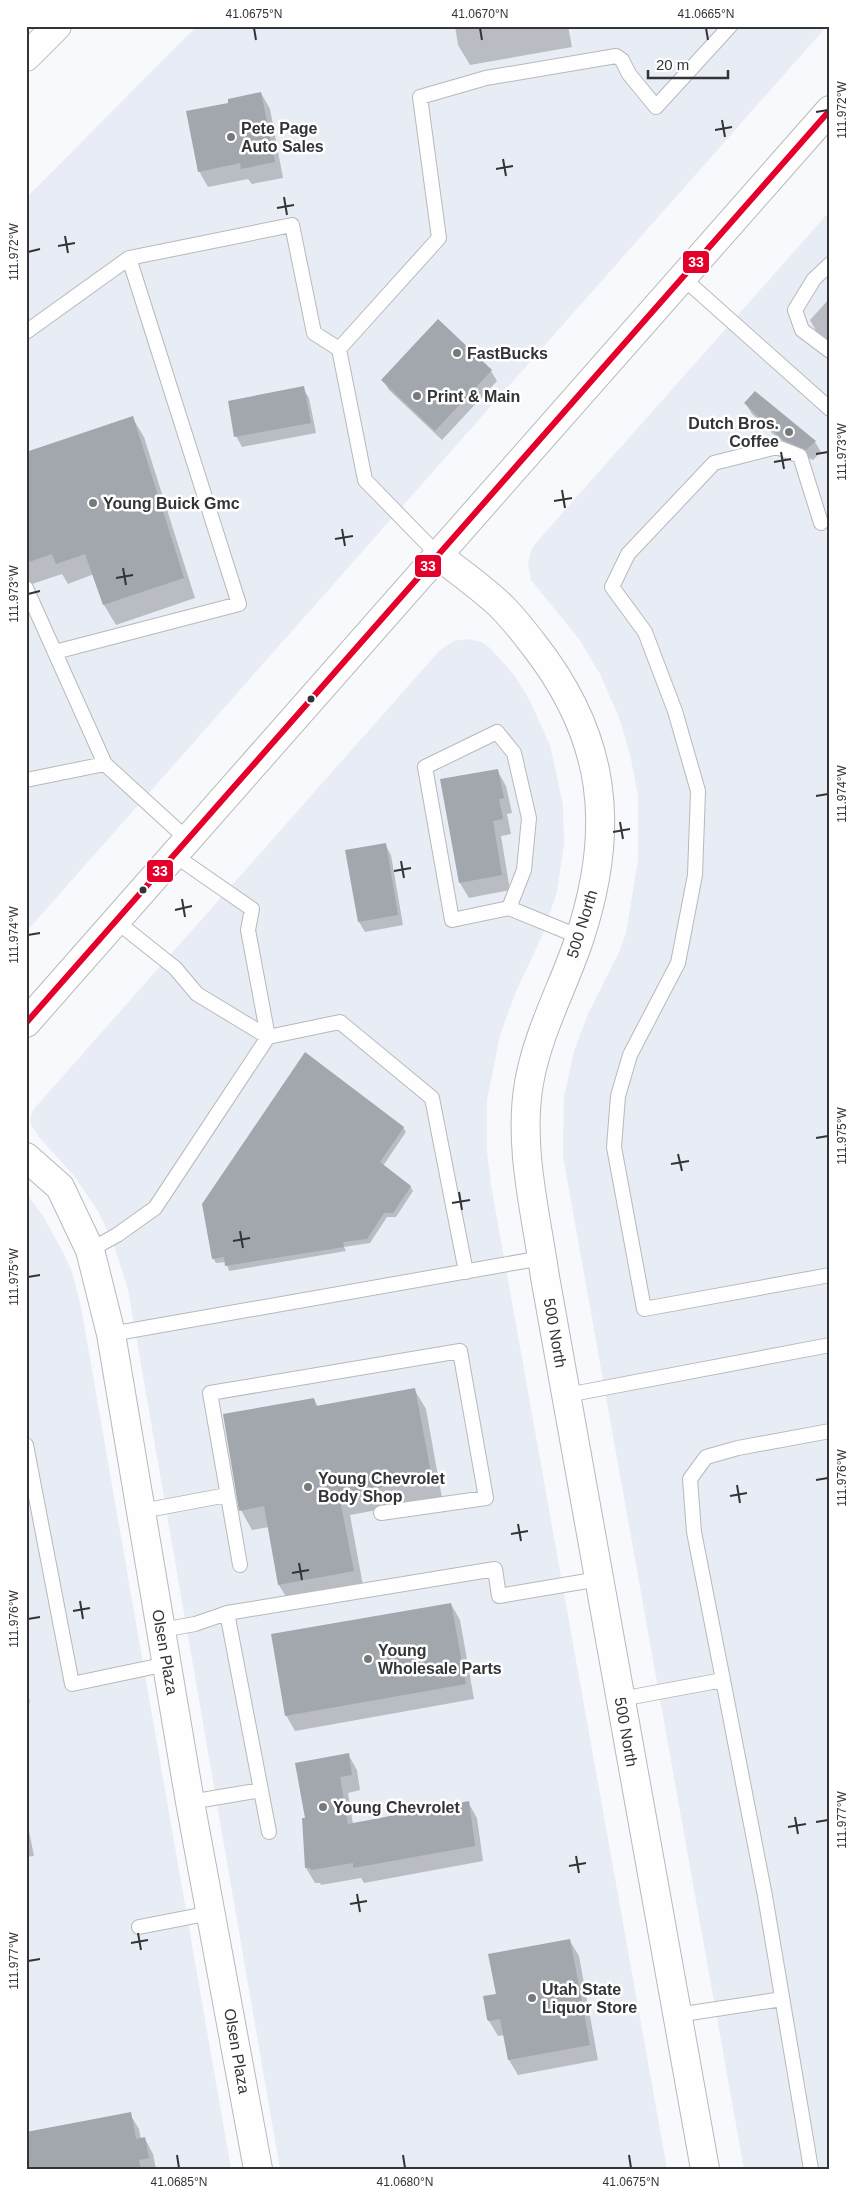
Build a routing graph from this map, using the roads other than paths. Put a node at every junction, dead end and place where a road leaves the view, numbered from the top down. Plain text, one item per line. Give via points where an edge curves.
1 (57, 26) edge
2 (730, 26) edge
3 (26, 57) edge
4 (830, 110) edge
5 (129, 258) junction
6 (830, 264) edge
7 (682, 277) junction
8 (26, 332) edge
9 (339, 349) junction
10 (830, 351) edge
11 (830, 409) edge
12 (821, 523) dead end
13 (438, 555) junction
14 (26, 588) edge
15 (55, 652) junction
16 (105, 764) junction
17 (26, 780) edge
18 (181, 847) junction
19 (509, 908) junction
20 (116, 921) junction
21 (580, 937) junction
22 (26, 1023) edge
23 (268, 1037) junction
24 (26, 1157) edge
25 (90, 1250) junction
26 (542, 1258) junction
27 (466, 1272) junction
28 (830, 1275) edge
29 (111, 1334) junction
30 (830, 1345) edge
31 (567, 1395) junction
32 (830, 1431) edge
33 (26, 1445) edge
34 (227, 1495) junction
35 (142, 1511) junction
36 (381, 1513) dead end
37 (240, 1565) dead end
38 (599, 1578) junction
39 (227, 1613) junction
40 (162, 1630) junction
41 (168, 1664) junction
42 (723, 1680) junction
43 (620, 1699) junction
44 (261, 1790) junction
45 (190, 1802) junction
46 (269, 1832) dead end
47 (212, 1913) junction
48 (139, 1927) dead end
49 (782, 1999) junction
50 (677, 2015) junction
51 (258, 2169) edge
52 (705, 2169) edge
53 (811, 2169) edge

1 - 3 main road
2 - 9 lane via 656,107 616,56 486,78 420,97 439,238
4 - 7 main road
5 - 8 lane
5 - 9 lane via 292,225 314,333
5 - 15 lane via 239,604
6 - 10 lane via 814,279 795,310 802,330
7 - 11 lane
7 - 13 main road
9 - 13 lane via 365,480
12 - 28 lane via 800,456 777,447 714,463 628,554 612,587 645,632 675,711 698,791 695,875 678,963 630,1055 618,1096 614,1147 644,1308
13 - 18 main road
13 - 21 main road, 500 North via 502,607 559,679 582,726 592,759 601,822 595,877
14 - 15 lane
15 - 16 lane
16 - 17 lane
16 - 18 lane
18 - 20 main road
18 - 23 lane via 252,908 248,930
19 - 19 lane via 524,870 529,818 514,753 497,732 425,767 452,920
19 - 21 lane
20 - 22 main road
20 - 23 lane via 175,968 197,994
21 - 26 main road, 500 North via 538,1042 526,1110 528,1156
23 - 25 lane via 155,1208
23 - 27 lane via 340,1022 432,1098
24 - 25 main road, Olsen Plaza via 60,1187
25 - 29 main road, Olsen Plaza
26 - 27 lane
26 - 31 main road, 500 North
27 - 29 lane
29 - 35 main road, Olsen Plaza
30 - 31 lane
31 - 38 main road, 500 North
32 - 42 lane via 706,1457 690,1479 694,1532
33 - 41 lane via 72,1684
34 - 35 lane
34 - 36 lane via 210,1393 460,1351 486,1498
34 - 37 lane
35 - 40 main road, Olsen Plaza
38 - 39 lane via 499,1596 495,1569
38 - 43 main road, 500 North
39 - 40 lane via 195,1624
39 - 44 lane
40 - 41 main road, Olsen Plaza
41 - 45 main road, Olsen Plaza
42 - 43 lane
42 - 49 lane
43 - 50 main road, 500 North
44 - 45 lane
44 - 46 lane
45 - 47 main road, Olsen Plaza
47 - 48 lane
47 - 51 main road, Olsen Plaza
49 - 50 lane
49 - 53 lane
50 - 52 main road, 500 North

